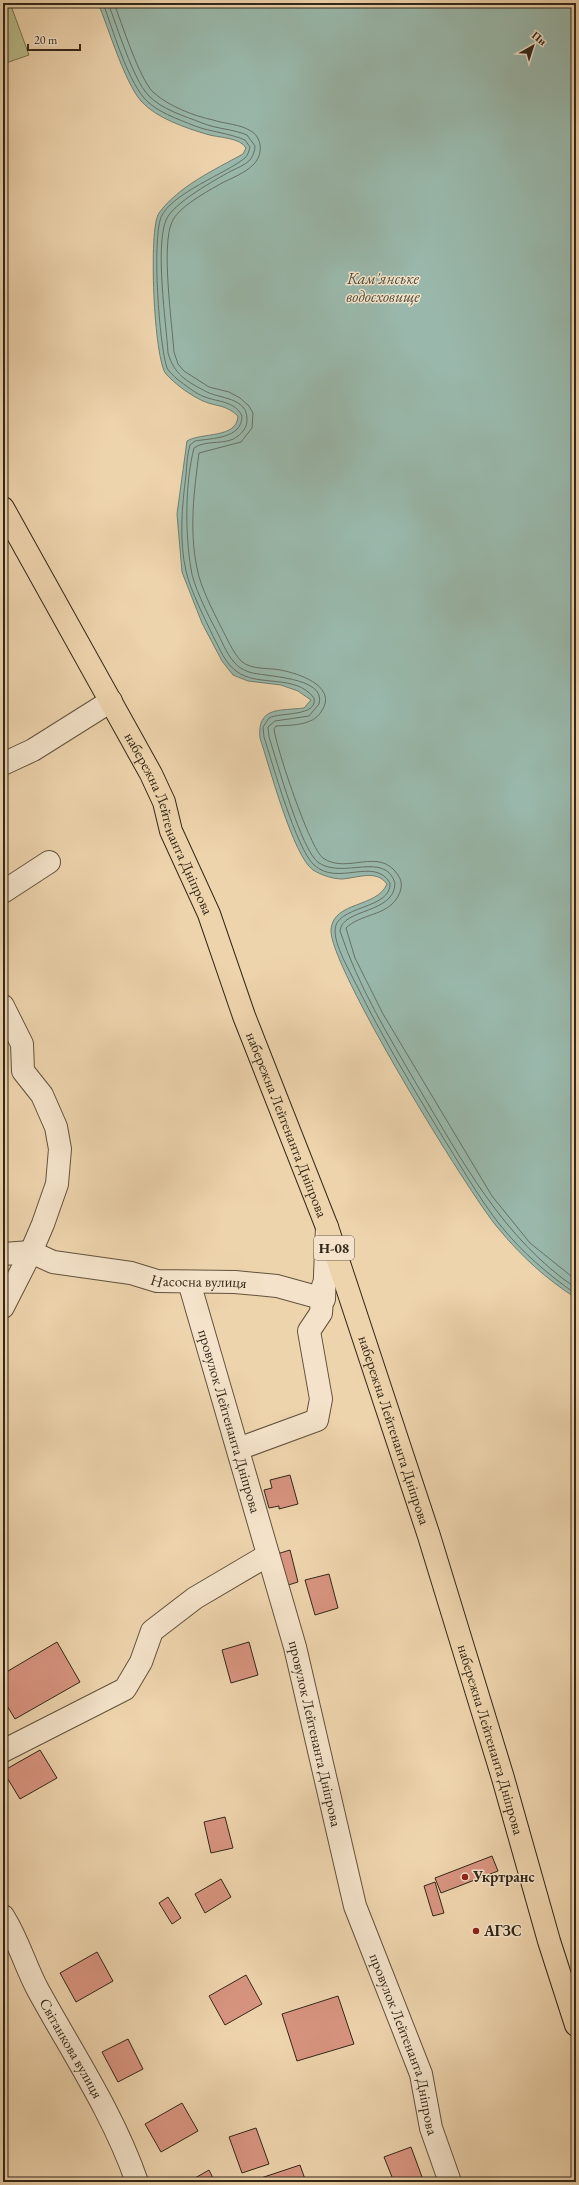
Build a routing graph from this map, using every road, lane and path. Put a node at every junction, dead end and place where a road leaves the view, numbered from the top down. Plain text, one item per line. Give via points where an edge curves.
1 (3, 508) edge
2 (111, 701) junction
3 (3, 764) edge
4 (49, 862) dead end
5 (3, 892) edge
6 (3, 1006) edge
7 (327, 1227) junction
8 (31, 1252) junction
9 (3, 1254) edge
10 (189, 1282) junction
11 (3, 1307) edge
12 (238, 1449) junction
13 (268, 1554) junction
14 (3, 1751) edge
15 (3, 1916) edge
16 (576, 2025) edge
17 (137, 2182) edge
18 (450, 2182) edge

1 - 2 main road, набережна Лейтенанта Дніпрова / Н-08
2 - 3 street via 33,750
2 - 7 main road, набережна Лейтенанта Дніпрова / Н-08 via 164,802 171,832 210,914 244,1016
4 - 5 street
6 - 8 street via 22,1044 23,1071 42,1095 56,1128 60,1149 57,1184
7 - 10 street, Насосна вулиця via 324,1299 277,1286 235,1282
7 - 12 street via 321,1313 309,1331 321,1399 317,1420
7 - 16 main road, набережна Лейтенанта Дніпрова / Н-08 via 429,1536
8 - 9 street, Насосна вулиця
8 - 10 street, Насосна вулиця via 53,1262 131,1273 157,1281
8 - 11 street
10 - 12 street, провулок Лейтенанта Дніпрова
12 - 13 street, провулок Лейтенанта Дніпрова
13 - 14 street via 195,1598 152,1631 141,1662 125,1689
13 - 18 street, провулок Лейтенанта Дніпрова via 295,1648 355,1906 421,2074 431,2128
15 - 17 street, Світанкова вулиця via 37,1988 107,2110

